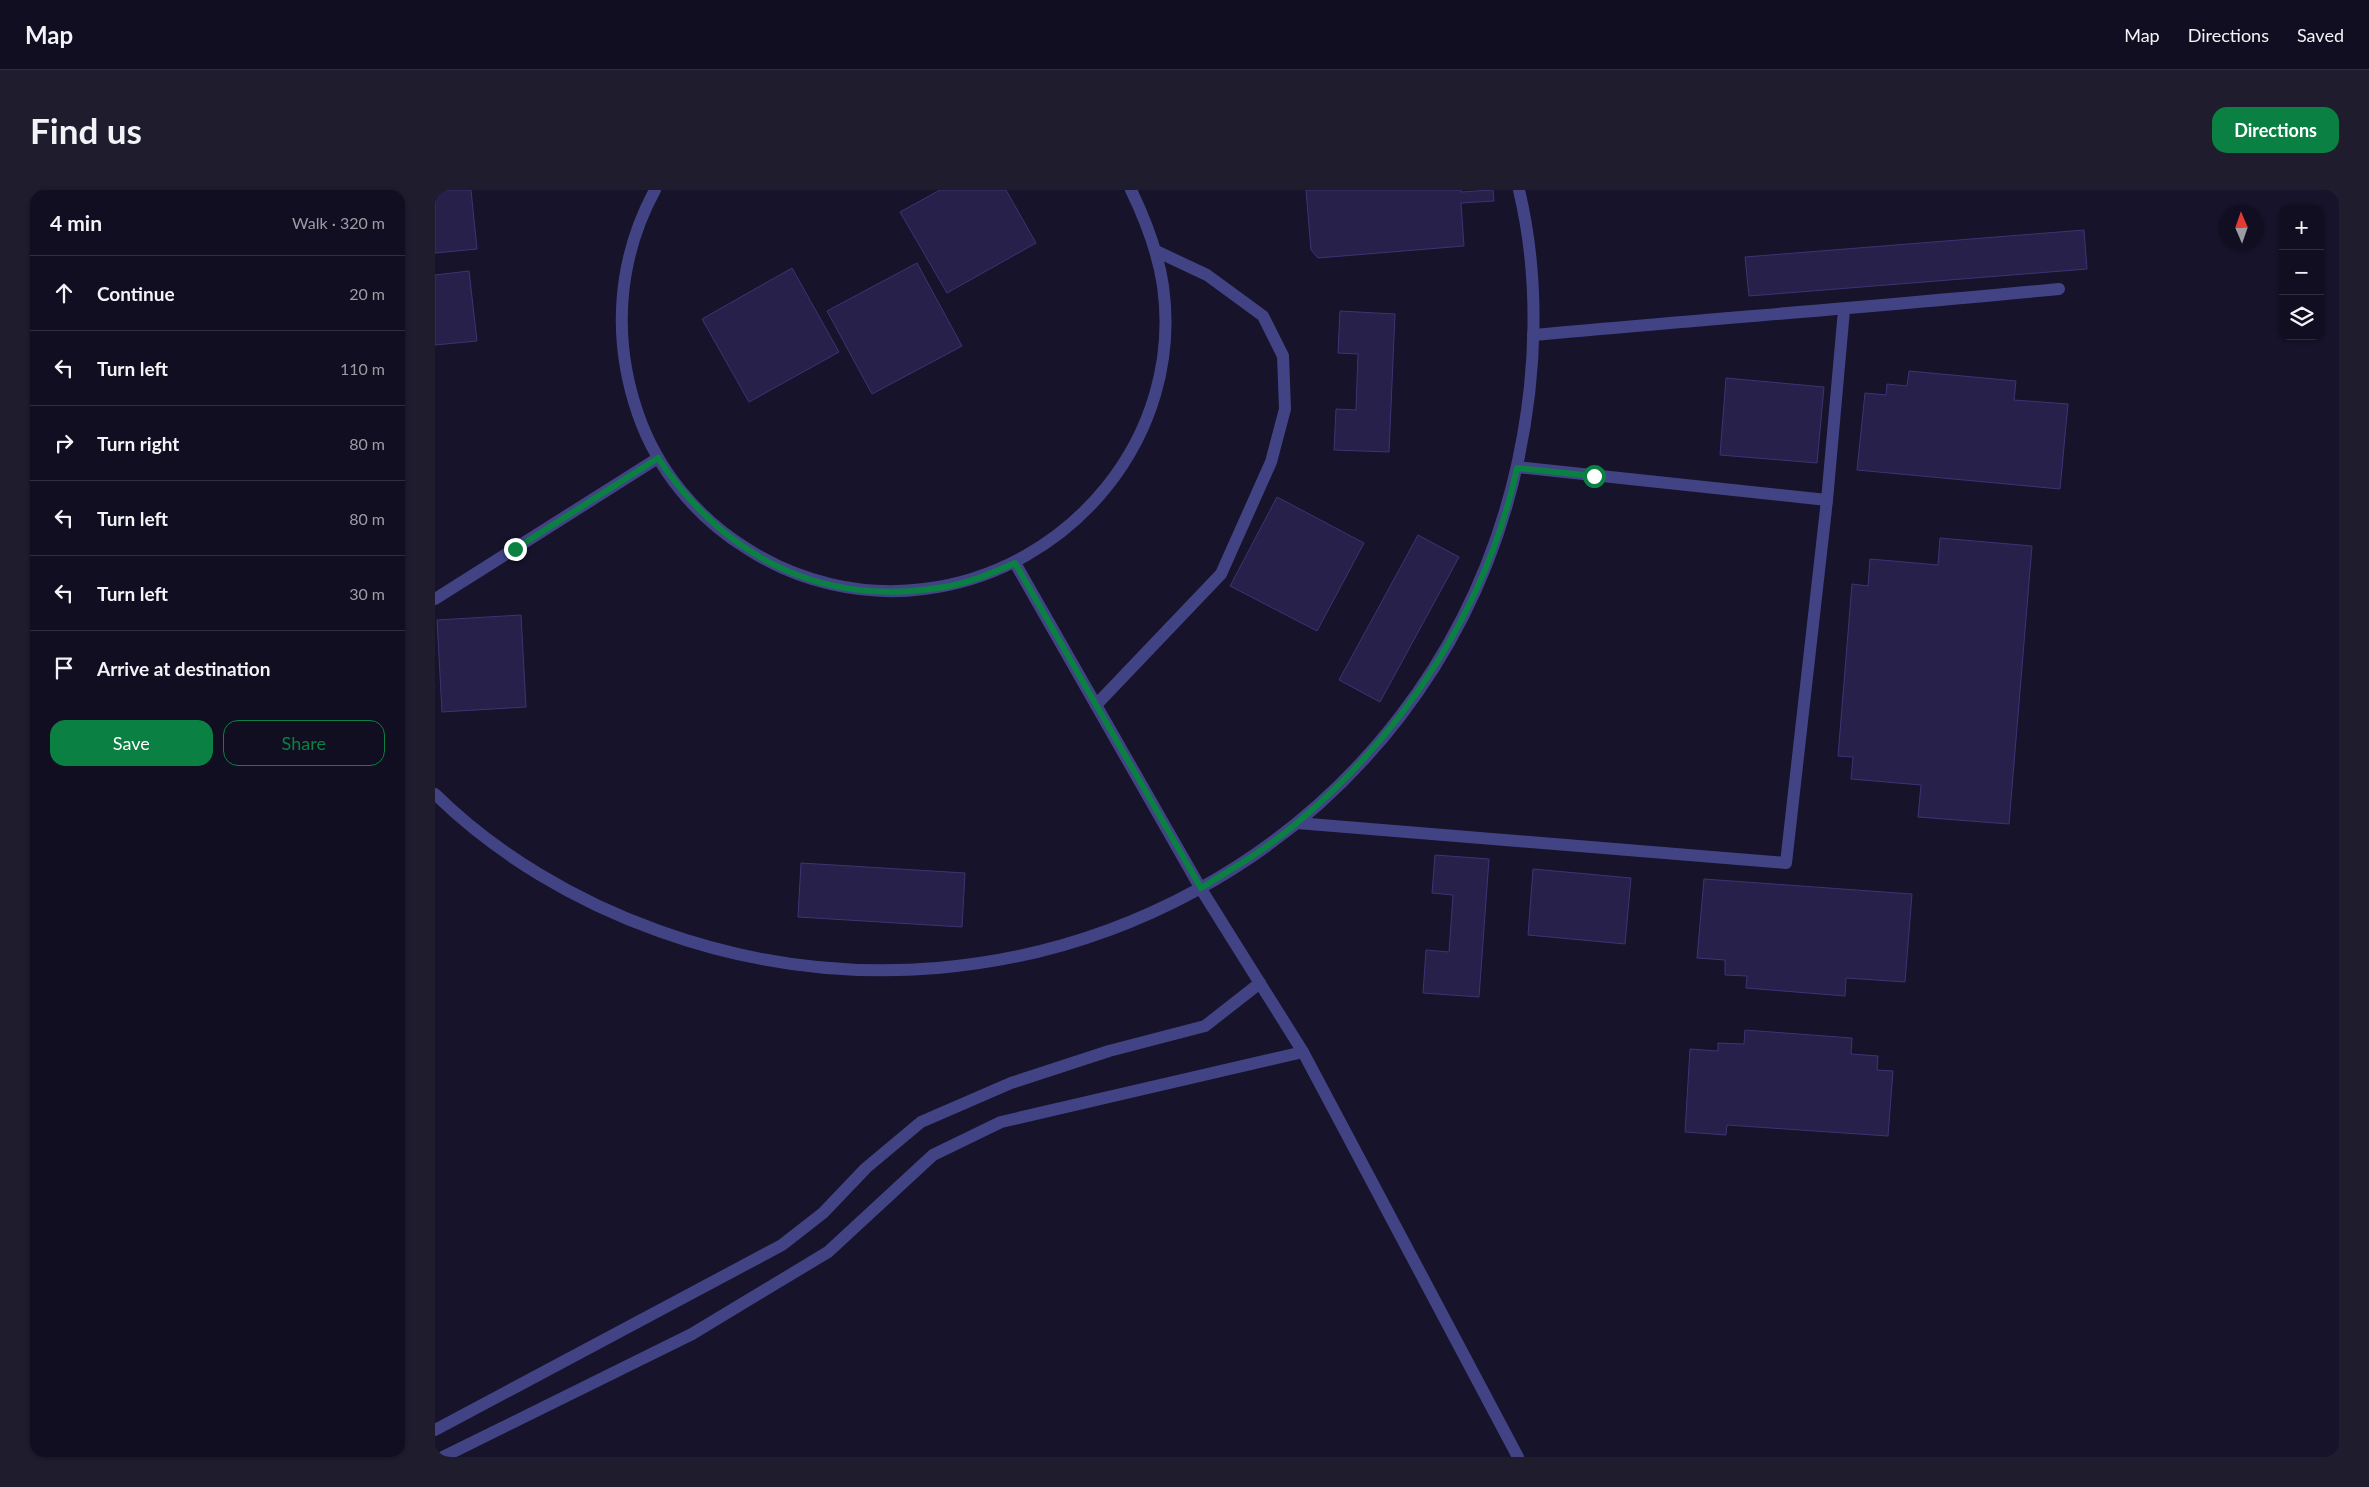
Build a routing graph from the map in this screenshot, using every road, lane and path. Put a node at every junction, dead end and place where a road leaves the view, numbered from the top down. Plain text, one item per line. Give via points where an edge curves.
1 (655, 190) edge
2 (1131, 190) edge
3 (1519, 190) edge
4 (1156, 251) junction
5 (2059, 289) dead end
6 (1844, 310) junction
7 (1533, 335) junction
8 (658, 458) junction
9 (1517, 468) junction
10 (1827, 500) junction
11 (1015, 563) junction
12 (435, 599) edge
13 (1096, 705) junction
14 (435, 794) edge
15 (1297, 823) junction
16 (1201, 888) junction
17 (1260, 983) junction
18 (1303, 1052) junction
19 (435, 1430) edge
20 (443, 1457) edge
21 (1518, 1457) edge

1 - 8 street via 631,244 621,317 622,354 629,390
2 - 4 street
3 - 7 street via 1530,255
4 - 11 street via 1163,288 1163,362 1141,432 1124,464 1076,521
4 - 13 street via 1207,275 1263,316 1283,356 1285,409 1271,462 1221,574
5 - 6 street
6 - 7 street via 1786,312
6 - 10 street
7 - 9 street via 1532,371
8 - 11 street via 679,489 704,516 764,560 798,575 871,591 908,591 945,587
8 - 12 street
9 - 10 street
9 - 15 street via 1496,541 1474,595 1447,646 1416,695 1380,742
10 - 15 street via 1786,863
11 - 13 street
13 - 16 street
14 - 16 street via 485,837 583,899 692,943 748,958 806,967 864,971 923,970 981,964 1038,953 1148,915
15 - 16 street via 1250,858
16 - 17 street
17 - 18 street
17 - 19 street via 1205,1026 1109,1051 1011,1083 921,1122 866,1168 823,1213 782,1245
18 - 20 street via 1001,1122 933,1155 828,1252 692,1334
18 - 21 street

